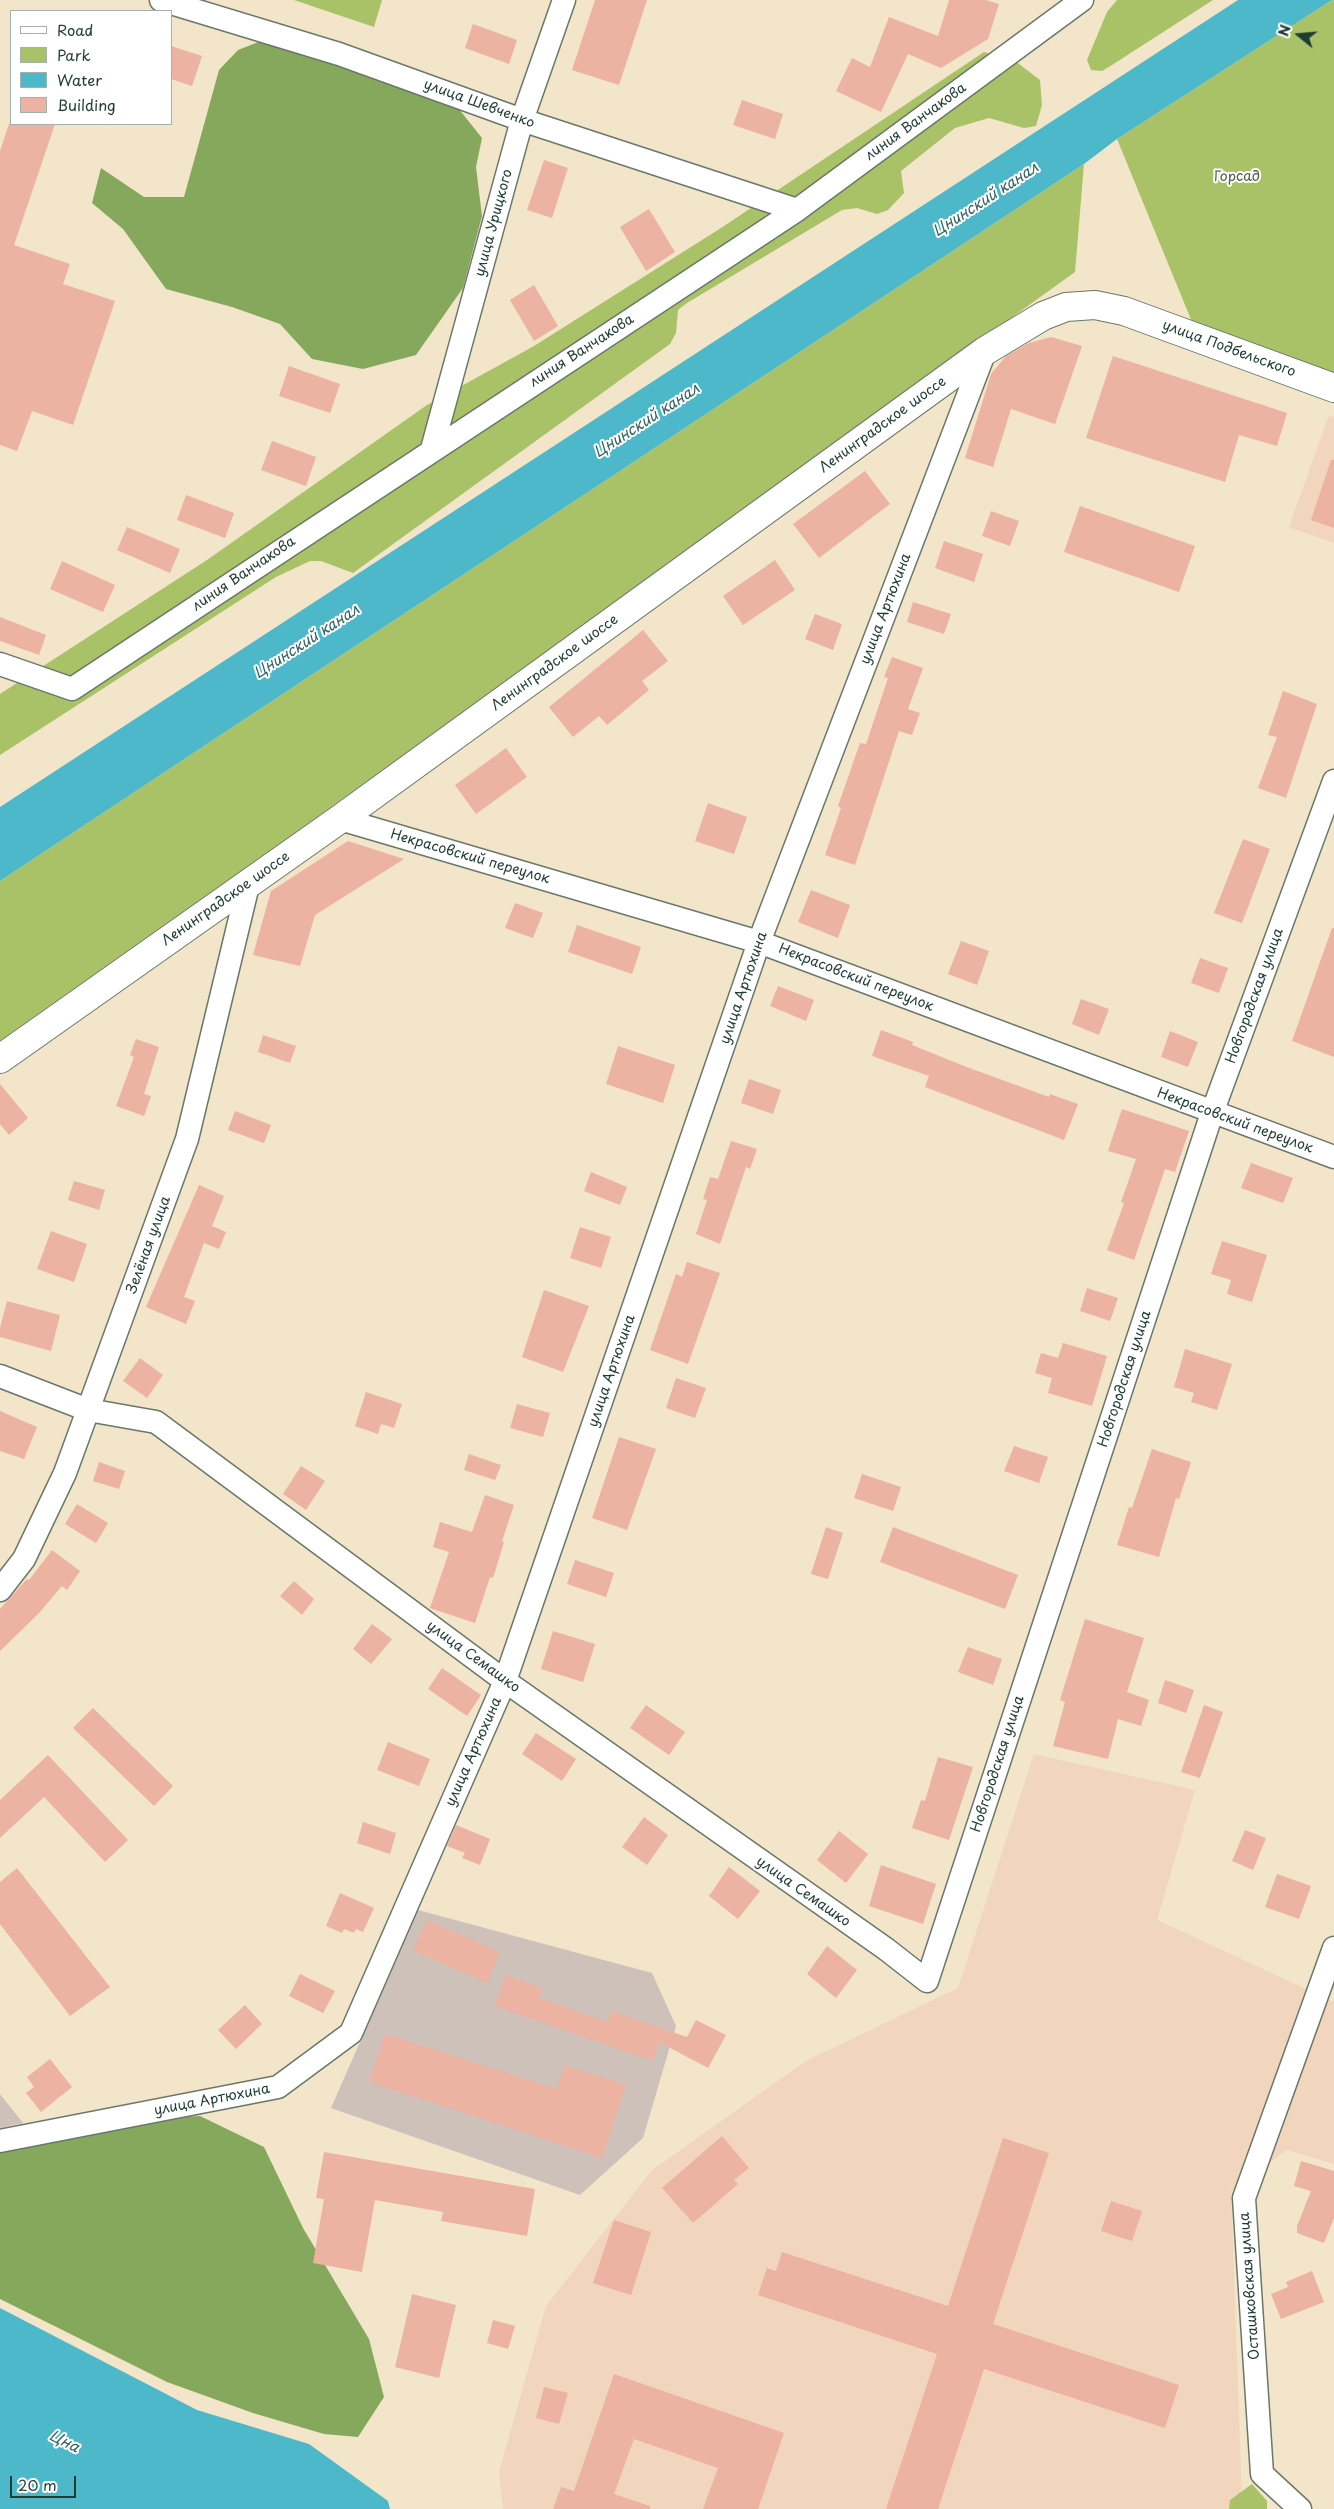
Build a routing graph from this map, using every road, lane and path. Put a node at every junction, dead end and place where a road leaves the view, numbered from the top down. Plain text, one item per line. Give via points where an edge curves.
1 (161, 0) edge
2 (564, 0) edge
3 (1082, 0) edge
4 (522, 120) junction
5 (797, 210) junction
6 (1124, 311) joint
7 (985, 351) junction
8 (1334, 388) edge
9 (432, 449) junction
10 (0, 664) edge
11 (1334, 782) edge
12 (340, 819) junction
13 (249, 881) junction
14 (760, 942) junction
15 (0, 1059) edge
16 (1212, 1113) junction
17 (1334, 1157) edge
18 (0, 1376) edge
19 (88, 1410) junction
20 (0, 1590) edge
21 (505, 1681) junction
22 (1334, 1948) edge
23 (927, 1982) joint
24 (0, 2141) edge
25 (1300, 2509) edge

1 - 4 street, улица Шевченко via 339,54
2 - 4 street, улица Урицкого
3 - 5 street, линия Ванчакова
4 - 5 street, улица Шевченко
4 - 9 street, улица Урицкого
5 - 9 street, линия Ванчакова
6 - 7 street, Ленинградское шоссе via 1095,305 1066,307 1043,316
6 - 8 street, улица Подбельского
7 - 12 street, Ленинградское шоссе
7 - 14 street, улица Артюхина
9 - 10 street, линия Ванчакова via 72,689
11 - 16 street, Новгородская улица
12 - 13 street, Ленинградское шоссе
12 - 14 street, Некрасовский переулок
13 - 15 street, Ленинградское шоссе
13 - 19 street, Зелёная улица via 187,1140
14 - 16 street, Некрасовский переулок
14 - 21 street, улица Артюхина
16 - 17 street, Некрасовский переулок
16 - 23 street, Новгородская улица
18 - 19 street, улица Семашко
19 - 20 street, Зелёная улица via 65,1473 24,1559
19 - 21 street, улица Семашко via 156,1422
21 - 23 street, улица Семашко via 886,1949
21 - 24 street, улица Артюхина via 351,2033 278,2087
22 - 25 street, Осташковская улица via 1244,2198 1262,2474

